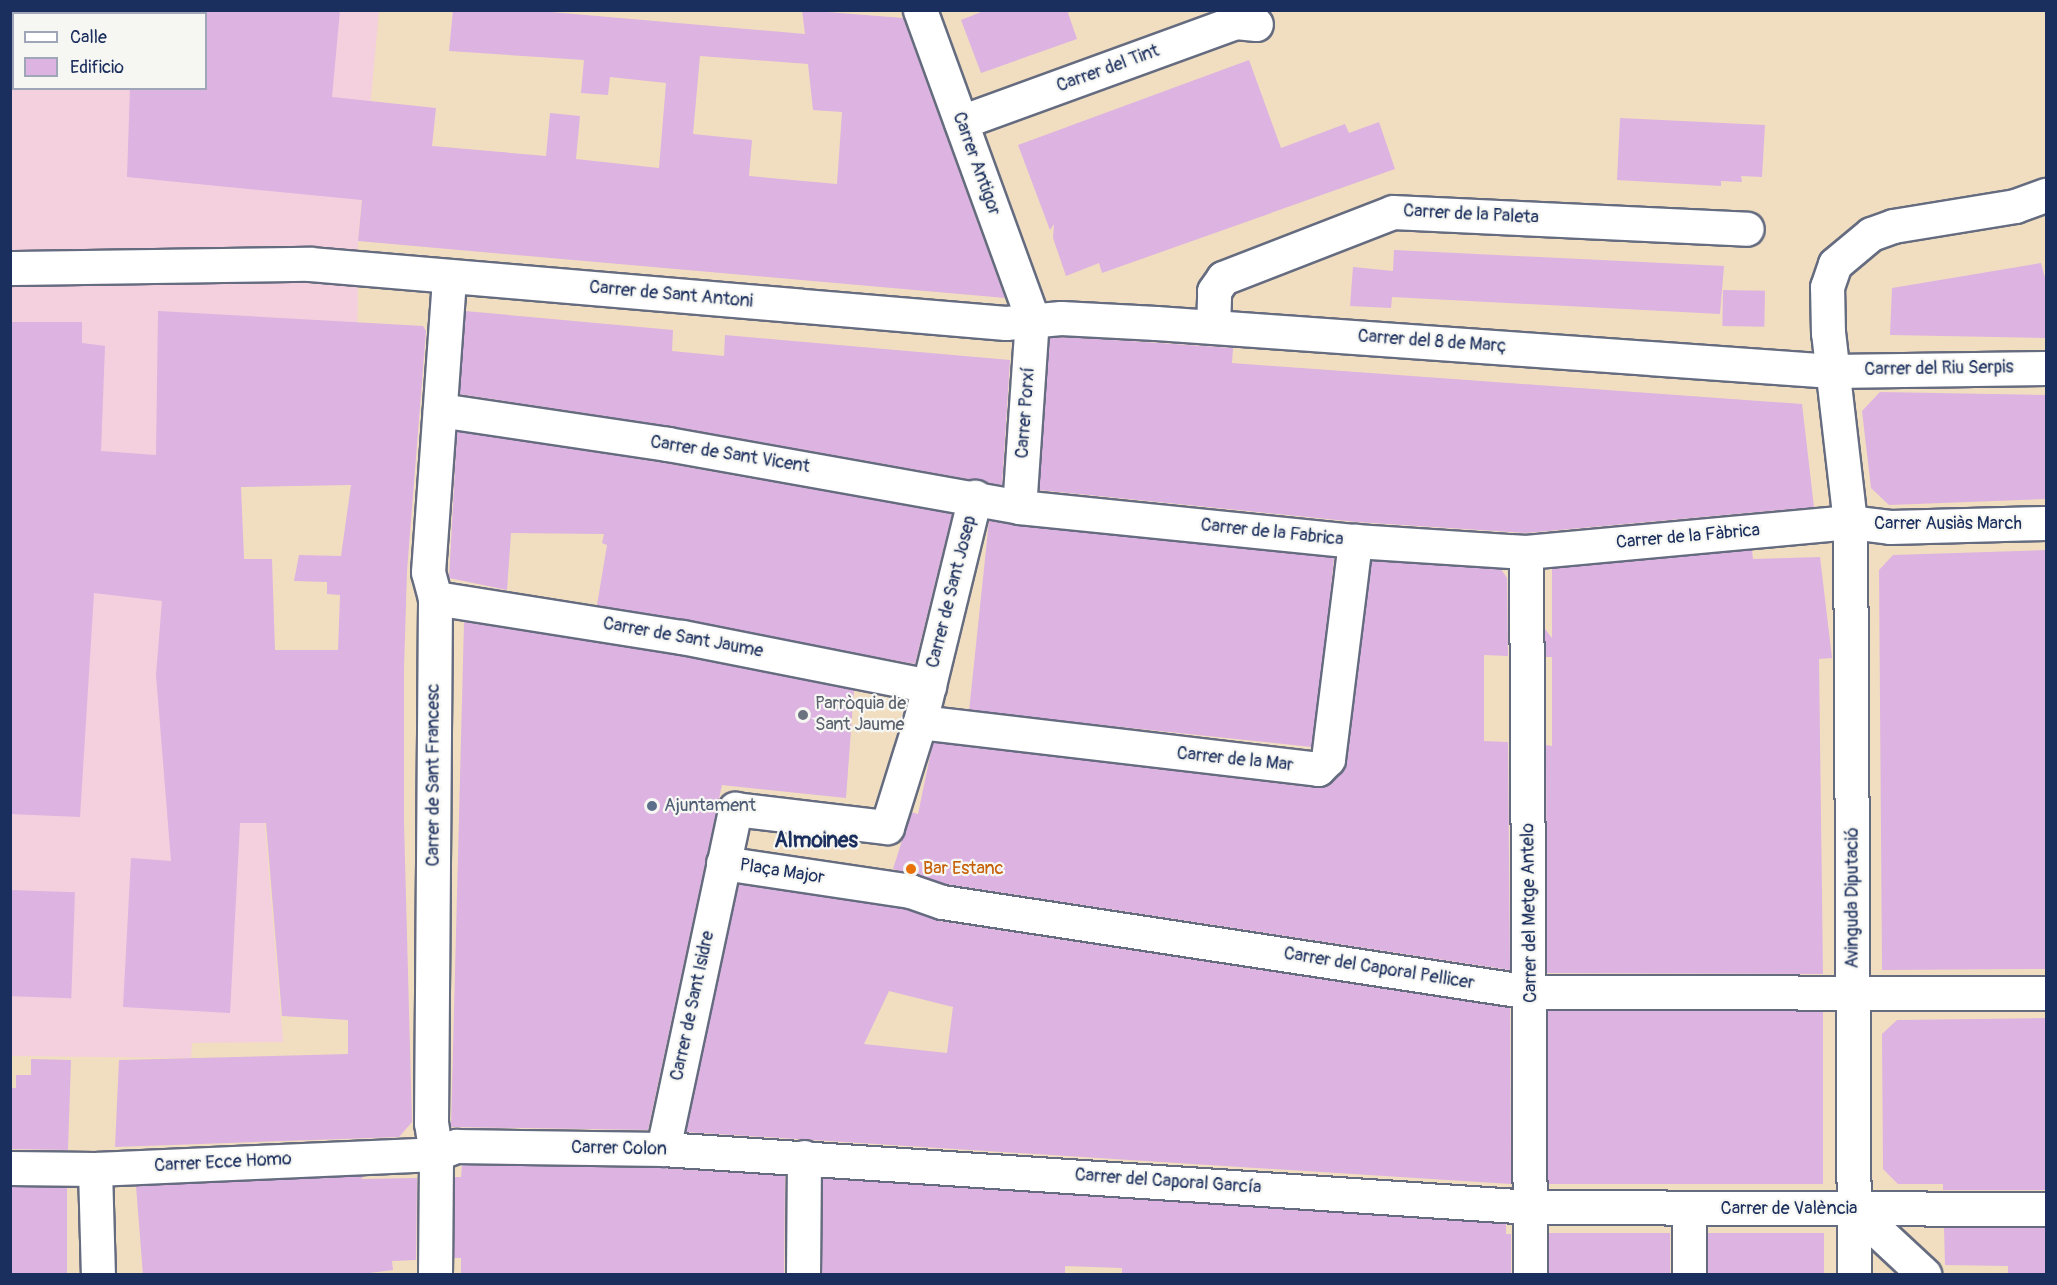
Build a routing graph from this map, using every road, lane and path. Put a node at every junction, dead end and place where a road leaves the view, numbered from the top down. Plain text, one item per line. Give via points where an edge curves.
1 (920, 10) edge
2 (1256, 24) dead end
3 (961, 122) junction
4 (2046, 195) edge
5 (2031, 206) edge
6 (1747, 229) dead end
7 (10, 268) edge
8 (449, 277) junction
9 (1032, 318) junction
10 (1213, 327) junction
11 (2046, 368) edge
12 (1832, 371) junction
13 (440, 410) junction
14 (975, 498) junction
15 (1019, 507) junction
16 (1850, 522) junction
17 (2046, 523) edge
18 (1355, 541) junction
19 (1526, 552) junction
20 (435, 598) junction
21 (929, 686) junction
22 (920, 722) junction
23 (723, 863) junction
24 (909, 891) joint
25 (1530, 992) junction
26 (2046, 993) edge
27 (1854, 994) junction
28 (663, 1149) junction
29 (436, 1154) junction
30 (804, 1157) junction
31 (10, 1168) edge
32 (95, 1169) junction
33 (1532, 1207) junction
34 (1689, 1209) junction
35 (1854, 1209) junction
36 (2046, 1209) edge
37 (98, 1275) edge
38 (435, 1275) edge
39 (803, 1275) edge
40 (1530, 1275) edge
41 (1689, 1275) edge
42 (1854, 1275) edge
43 (1924, 1275) edge

1 - 3 street, Carrer Antigor
2 - 3 street, Carrer del Tint via 1236,22
3 - 9 street, Carrer Antigor
4 - 5 street, Avinguda Diputació
5 - 12 street, Avinguda Diputació via 1893,226 1849,249 1835,264 1827,287
6 - 10 street, Carrer de la Paleta via 1393,212 1223,278 1214,291
7 - 8 street, Carrer de Sant Antoni via 310,264
8 - 9 street, Carrer de Sant Antoni via 1006,323
8 - 13 street, Carrer de Sant Francesc
9 - 10 street, Carrer del 8 de Març
9 - 15 street, Carrer Porxí
10 - 12 street, Carrer del 8 de Març
11 - 12 street, Carrer del Riu Serpis
12 - 16 street, Avinguda Diputació
13 - 14 street, Carrer de Sant Vicent via 667,444
13 - 20 street, Carrer de Sant Francesc via 428,573
14 - 15 street, Carrer de Sant Vicent
14 - 21 street, Carrer de Sant Josep
15 - 18 street, Carrer de la Fabrica
16 - 17 street, Carrer Ausiàs March via 1890,527
16 - 19 street, Carrer de la Fàbrica
16 - 27 street, Avinguda Diputació
18 - 19 street, Carrer de la Fabrica
18 - 22 street, Carrer de la Mar via 1328,759 1318,769
19 - 25 street, Carrer del Metge Antelo
20 - 21 street, Carrer de Sant Jaume via 682,637
20 - 29 street, Carrer de Sant Francesc via 431,1122
21 - 22 street, Plaça Major
22 - 23 street, Plaça Major via 887,827 735,809
23 - 24 street, Plaça Major
23 - 28 street, Carrer de Sant Isidre
24 - 25 street, Carrer del Caporal Pellicer via 942,902
25 - 27 street, Carrer del Caporal Pellicer
25 - 33 street, Carrer del Metge Antelo
26 - 27 street, Carrer del Caporal Pellicer
27 - 35 street, Avinguda Diputació
28 - 29 street, Carrer Colon via 456,1146
28 - 30 street, Carrer Colon
29 - 32 street, Carrer Ecce Homo
29 - 38 street, Carrer de Sant Francesc
30 - 33 street, Carrer del Caporal García
30 - 39 street
31 - 32 street, Carrer Ecce Homo
32 - 37 street
33 - 34 street, Carrer de València
33 - 40 street, Carrer del Metge Antelo
34 - 35 street, Carrer de València
34 - 41 street
35 - 36 street, Carrer de València
35 - 42 street, Avinguda Diputació
35 - 43 street

